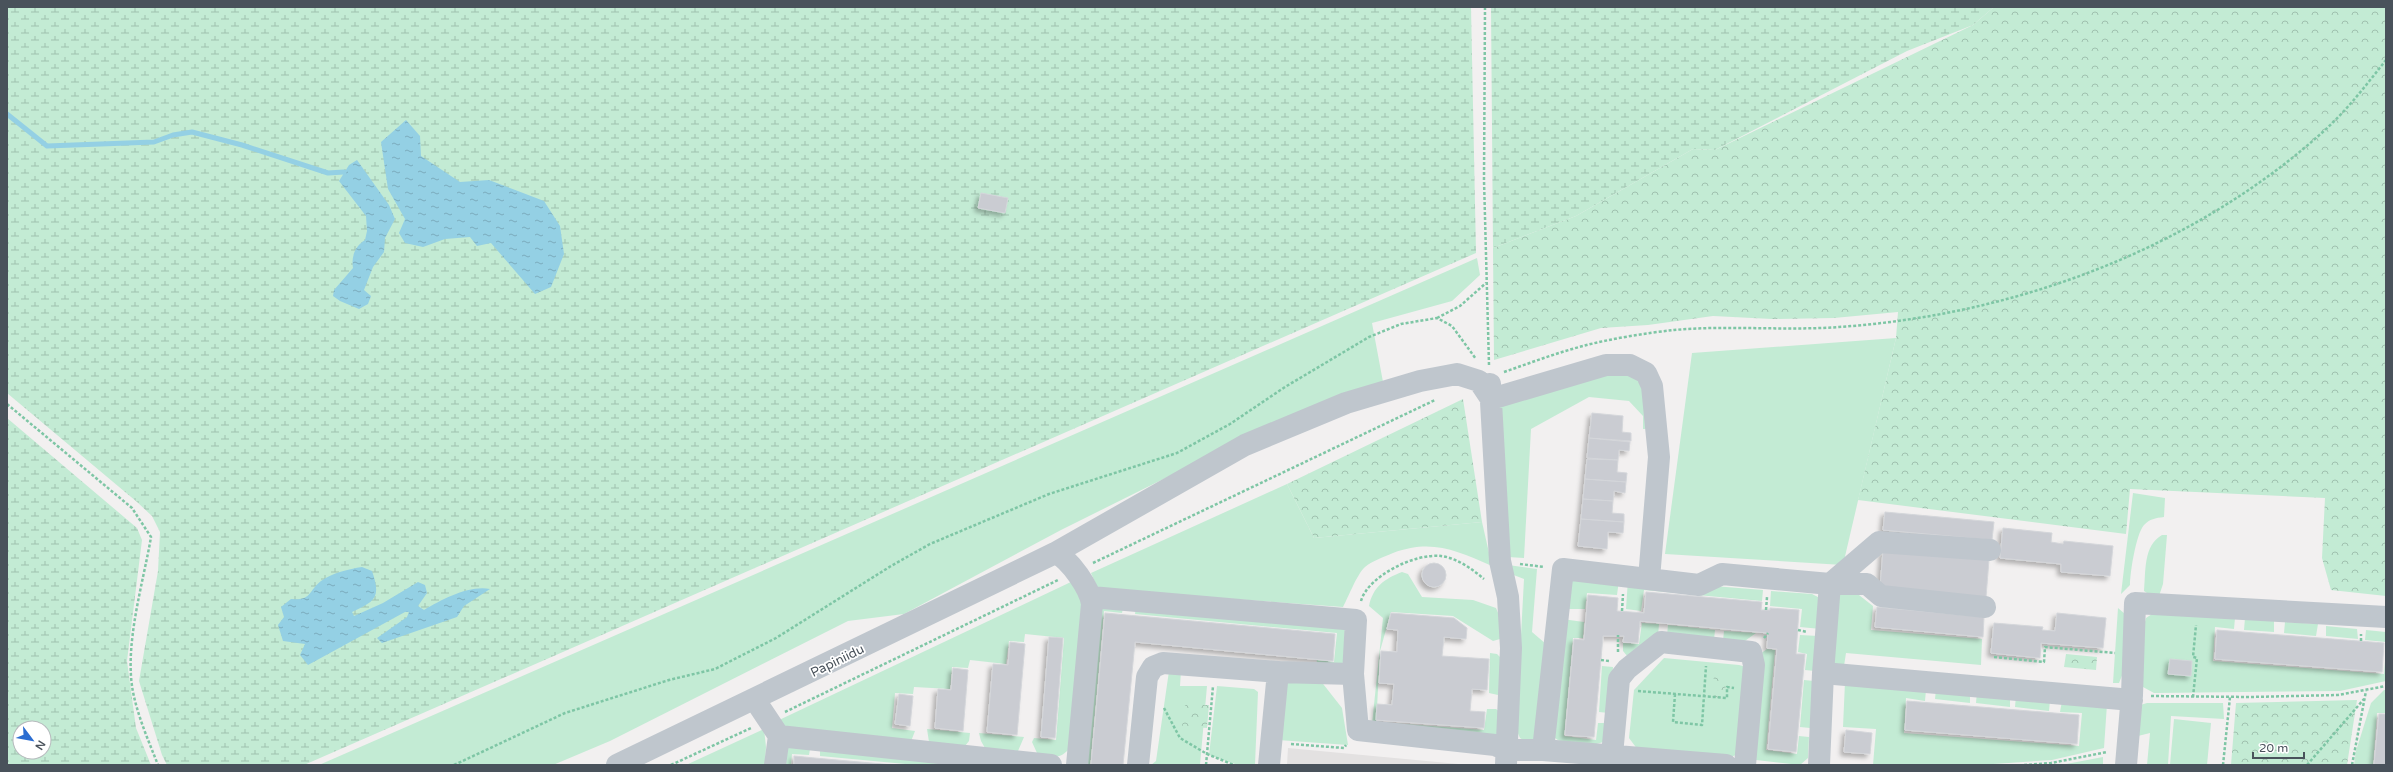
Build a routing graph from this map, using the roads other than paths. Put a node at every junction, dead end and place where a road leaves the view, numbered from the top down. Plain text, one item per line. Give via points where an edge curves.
1 (1489, 377) road end
2 (1491, 399) junction
3 (1990, 550) dead end
4 (1055, 553) junction
5 (1649, 579) junction
6 (1830, 584) junction
7 (1091, 597) junction
8 (1985, 607) dead end
9 (2386, 617) edge
10 (1278, 672) junction
11 (1823, 673) junction
12 (1353, 674) junction
13 (2132, 698) junction
14 (755, 700) junction
15 (774, 728) junction
16 (1543, 750) junction
17 (1612, 755) junction
18 (2127, 757) edge
19 (1506, 758) edge
20 (1269, 760) edge
21 (617, 765) edge
22 (775, 765) edge
23 (1051, 765) edge
24 (1077, 765) edge
25 (1138, 765) edge
26 (1726, 765) edge
27 (1746, 765) edge
28 (1819, 765) edge

1 - 2 street
2 - 4 street, Papiniidu via 1478,381 1457,374 1420,381 1346,403 1245,445
2 - 5 street via 1606,365 1630,365 1646,373 1652,386 1659,457
2 - 19 street via 1500,561 1508,598 1512,648
3 - 6 street via 1879,542
4 - 7 street via 1066,559
4 - 14 street, Papiniidu
5 - 6 street via 1699,585 1722,574
5 - 16 street via 1563,569
6 - 8 street via 1867,584 1881,596
6 - 11 street
7 - 12 street via 1356,620
7 - 24 street
9 - 13 street via 2135,603
10 - 12 street
10 - 20 street
10 - 25 street via 1163,663 1153,667 1147,677
11 - 13 street
11 - 28 street
12 - 19 street via 1358,730 1495,745
13 - 18 street
14 - 15 street
14 - 21 street, Papiniidu
15 - 22 street
15 - 23 street
16 - 17 street
16 - 19 street
17 - 26 street
17 - 27 street via 1619,679 1627,669 1661,642 1751,652 1754,665

